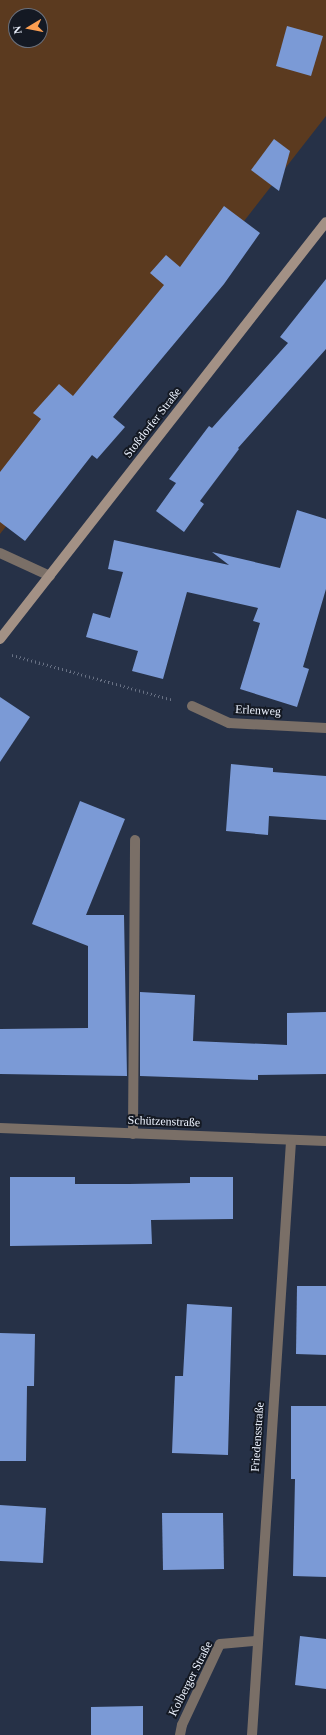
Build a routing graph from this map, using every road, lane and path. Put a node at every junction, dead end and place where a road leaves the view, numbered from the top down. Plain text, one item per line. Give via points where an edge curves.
1 (326, 222) edge
2 (0, 553) edge
3 (50, 576) junction
4 (0, 639) edge
5 (8, 653) dead end
6 (192, 706) joint
7 (326, 728) edge
8 (135, 840) dead end
9 (0, 1128) edge
10 (133, 1134) junction
11 (291, 1141) junction
12 (326, 1142) edge
13 (256, 1641) junction
14 (180, 1735) edge
15 (252, 1735) edge

1 - 3 main road, Stoßdorfer Straße
2 - 3 street
3 - 4 main road, Stoßdorfer Straße
5 - 6 path
6 - 7 street, Erlenweg via 229,723
8 - 10 street
9 - 10 street, Schützenstraße
10 - 11 street, Schützenstraße
11 - 12 street, Schützenstraße
11 - 13 street, Friedensstraße
13 - 14 street, Kolberger Straße via 220,1644 182,1725
13 - 15 street, Friedensstraße

